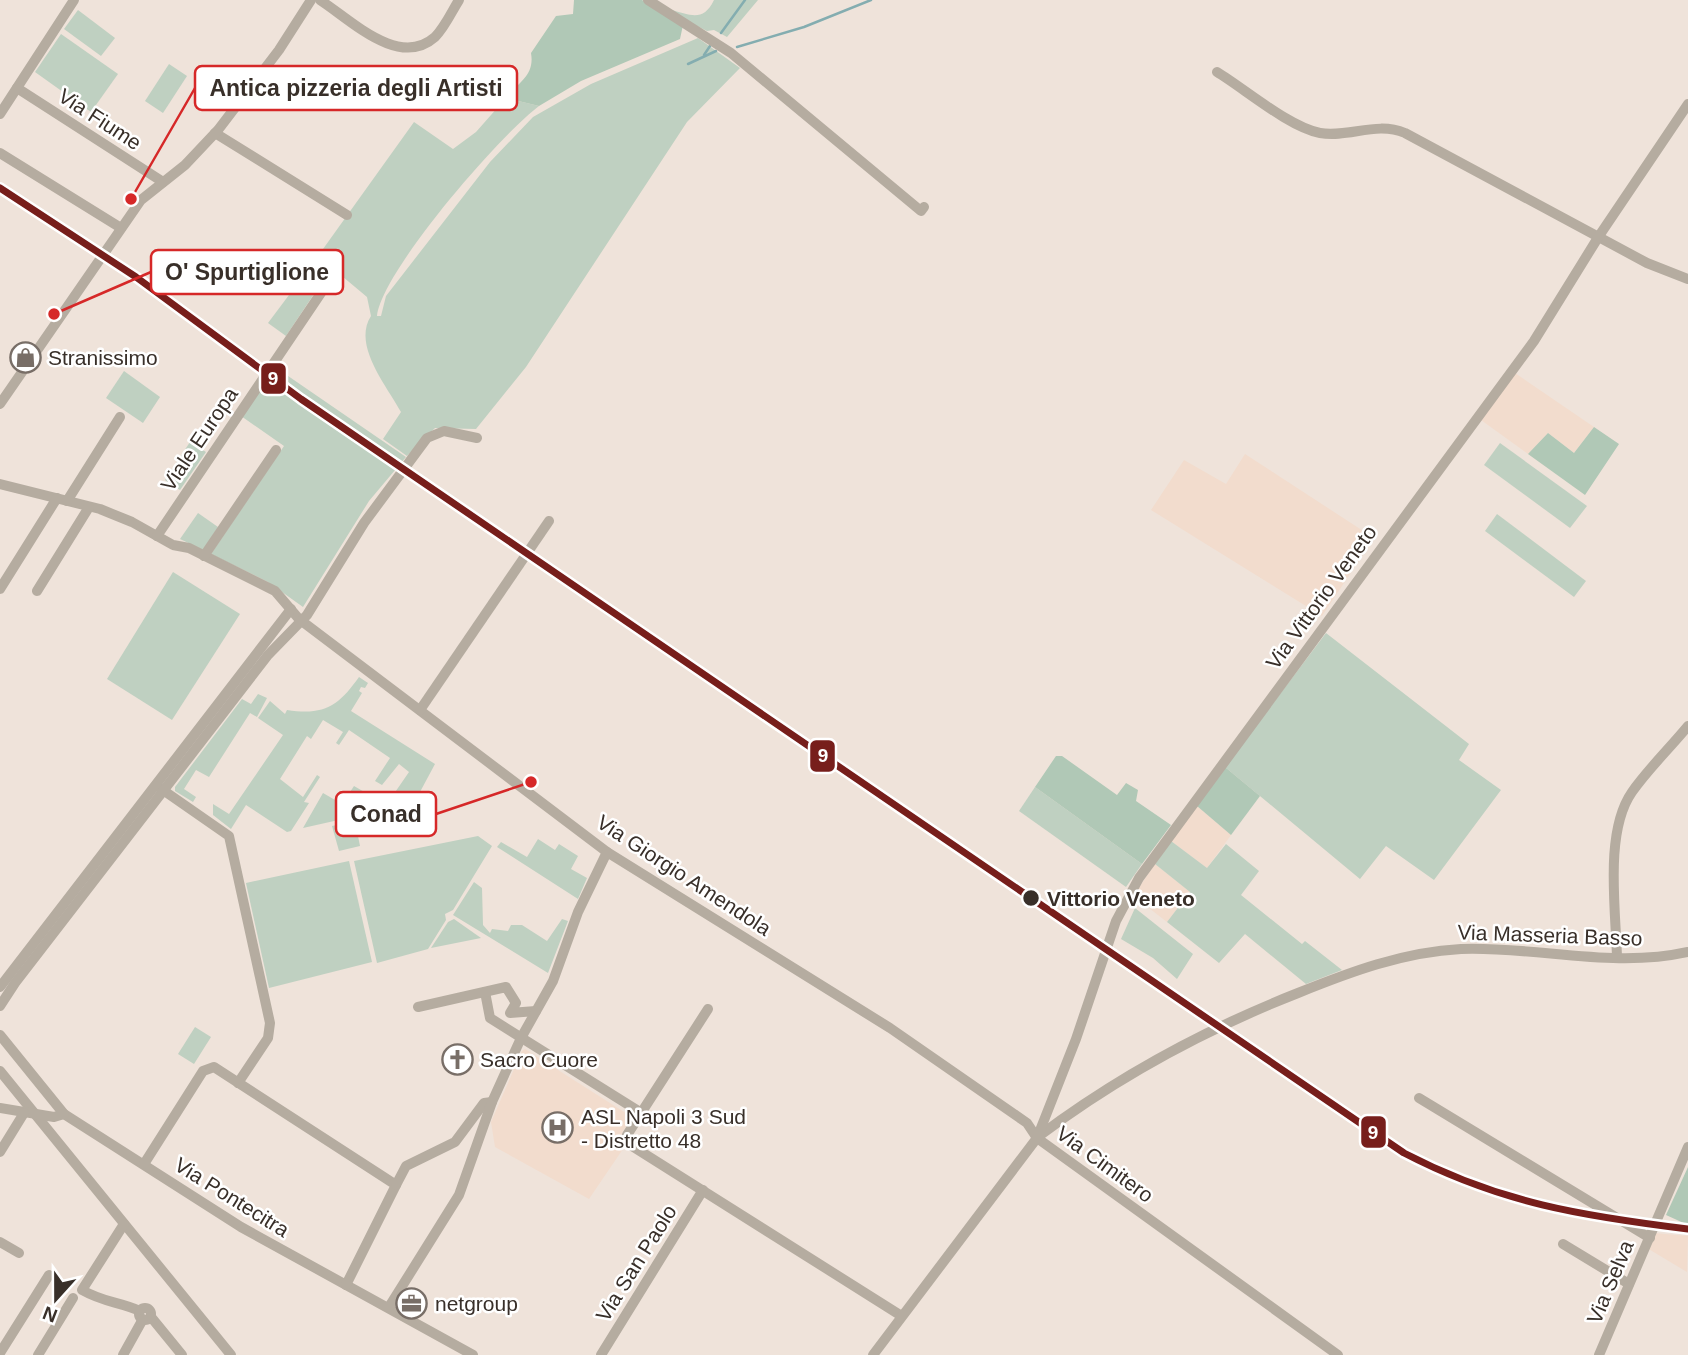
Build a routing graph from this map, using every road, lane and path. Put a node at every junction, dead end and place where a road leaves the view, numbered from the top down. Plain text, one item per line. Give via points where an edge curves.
1 (74, 0) edge
2 (312, 0) edge
3 (320, 0) edge
4 (459, 0) edge
5 (650, 1) edge
6 (1217, 72) dead end
7 (17, 88) junction
8 (1688, 104) edge
9 (0, 114) edge
10 (215, 133) junction
11 (0, 153) edge
12 (163, 182) junction
13 (924, 207) dead end
14 (347, 215) dead end
15 (121, 228) junction
16 (1599, 236) junction
17 (1688, 279) edge
18 (321, 293) dead end
19 (0, 404) edge
20 (120, 417) dead end
21 (477, 438) dead end
22 (276, 450) dead end
23 (0, 484) edge
24 (62, 499) junction
25 (89, 507) junction
26 (549, 521) dead end
27 (157, 536) junction
28 (204, 556) junction
29 (0, 589) edge
30 (37, 591) dead end
31 (291, 609) junction
32 (299, 619) junction
33 (316, 633) junction
34 (286, 634) junction
35 (421, 710) junction
36 (1688, 726) edge
37 (160, 788) junction
38 (607, 852) junction
39 (1688, 952) edge
40 (1617, 958) junction
41 (0, 987) edge
42 (485, 992) junction
43 (0, 1006) edge
44 (418, 1007) dead end
45 (708, 1009) dead end
46 (536, 1010) junction
47 (0, 1035) edge
48 (521, 1038) junction
49 (0, 1071) edge
50 (238, 1083) junction
51 (1419, 1098) dead end
52 (492, 1102) junction
53 (0, 1108) edge
54 (640, 1112) junction
55 (29, 1113) junction
56 (64, 1114) junction
57 (1037, 1138) junction
58 (1688, 1147) edge
59 (0, 1152) edge
60 (144, 1164) junction
61 (396, 1185) junction
62 (703, 1190) junction
63 (124, 1224) junction
64 (1650, 1238) junction
65 (0, 1242) edge
66 (1563, 1244) dead end
67 (19, 1253) dead end
68 (48, 1275) dead end
69 (1629, 1284) junction
70 (346, 1285) junction
71 (73, 1297) dead end
72 (388, 1307) junction
73 (900, 1315) junction
74 (144, 1316) junction
75 (0, 1353) edge
76 (38, 1355) edge
77 (123, 1355) edge
78 (183, 1355) edge
79 (231, 1355) edge
80 (473, 1355) edge
81 (601, 1355) edge
82 (873, 1355) edge
83 (1338, 1355) edge
84 (1599, 1355) edge

1 - 7 street
2 - 10 street
3 - 4 street via 403,50 419,48 436,36
5 - 13 street via 731,53 921,211
6 - 16 street via 1315,131 1386,128 1405,133
7 - 9 street
7 - 12 street, Via Fiume
8 - 16 street, Via Vittorio Veneto
10 - 12 street
10 - 14 street
11 - 15 street
12 - 15 street via 141,200
15 - 19 street
16 - 17 street
16 - 57 street, Via Vittorio Veneto via 1534,341 1139,878 1116,921
18 - 27 street, Viale Europa
20 - 24 street
21 - 32 street via 444,431 426,438 363,523 307,615
22 - 28 street
23 - 24 street, Via Giorgio Amendola
24 - 25 street, Via Giorgio Amendola
24 - 29 street
25 - 27 street, Via Giorgio Amendola
25 - 30 street
26 - 35 street
27 - 28 street, Via Giorgio Amendola
28 - 31 street, Via Giorgio Amendola via 275,591
31 - 32 street, Via Giorgio Amendola
31 - 37 street
32 - 33 street, Via Giorgio Amendola
32 - 34 street
33 - 34 street
33 - 35 street, Via Giorgio Amendola
34 - 37 street
35 - 38 street, Via Giorgio Amendola
36 - 40 street via 1622,810 1615,876
37 - 41 street
37 - 43 street
37 - 50 street via 229,836 270,1023 268,1038
38 - 46 street via 578,912 553,981
38 - 57 street, Via Giorgio Amendola via 890,1028 1027,1123
39 - 40 street, Via Masseria Basso
40 - 57 street, Via Masseria Basso via 1462,949 1359,968 1194,1038 1089,1099
42 - 44 street
42 - 46 street via 506,987 516,1003 510,1013
42 - 48 street via 490,1018
45 - 54 street
46 - 48 street
47 - 56 street, Via Pontecitra
48 - 52 street
48 - 54 street
49 - 55 street
50 - 60 street via 215,1067 203,1071
50 - 61 street
51 - 64 street
52 - 61 street via 484,1103 455,1142 406,1166
52 - 72 street via 459,1195
53 - 55 street
54 - 62 street via 627,1135 632,1146
55 - 56 street
55 - 59 street
55 - 63 street
56 - 60 street, Via Pontecitra
57 - 73 street, Via Cimitero
57 - 83 street, Via Cimitero
58 - 64 street, Via Selva
60 - 70 street, Via Pontecitra via 241,1227
61 - 70 street
62 - 73 street
62 - 81 street, Via San Paolo
63 - 74 street via 82,1290 105,1303 121,1302
63 - 79 street
64 - 69 street, Via Selva
65 - 67 street
66 - 69 street
68 - 75 street
69 - 84 street, Via Selva
70 - 72 street, Via Pontecitra
71 - 76 street
72 - 80 street, Via Pontecitra
73 - 82 street, Via Cimitero
74 - 77 street
74 - 78 street

